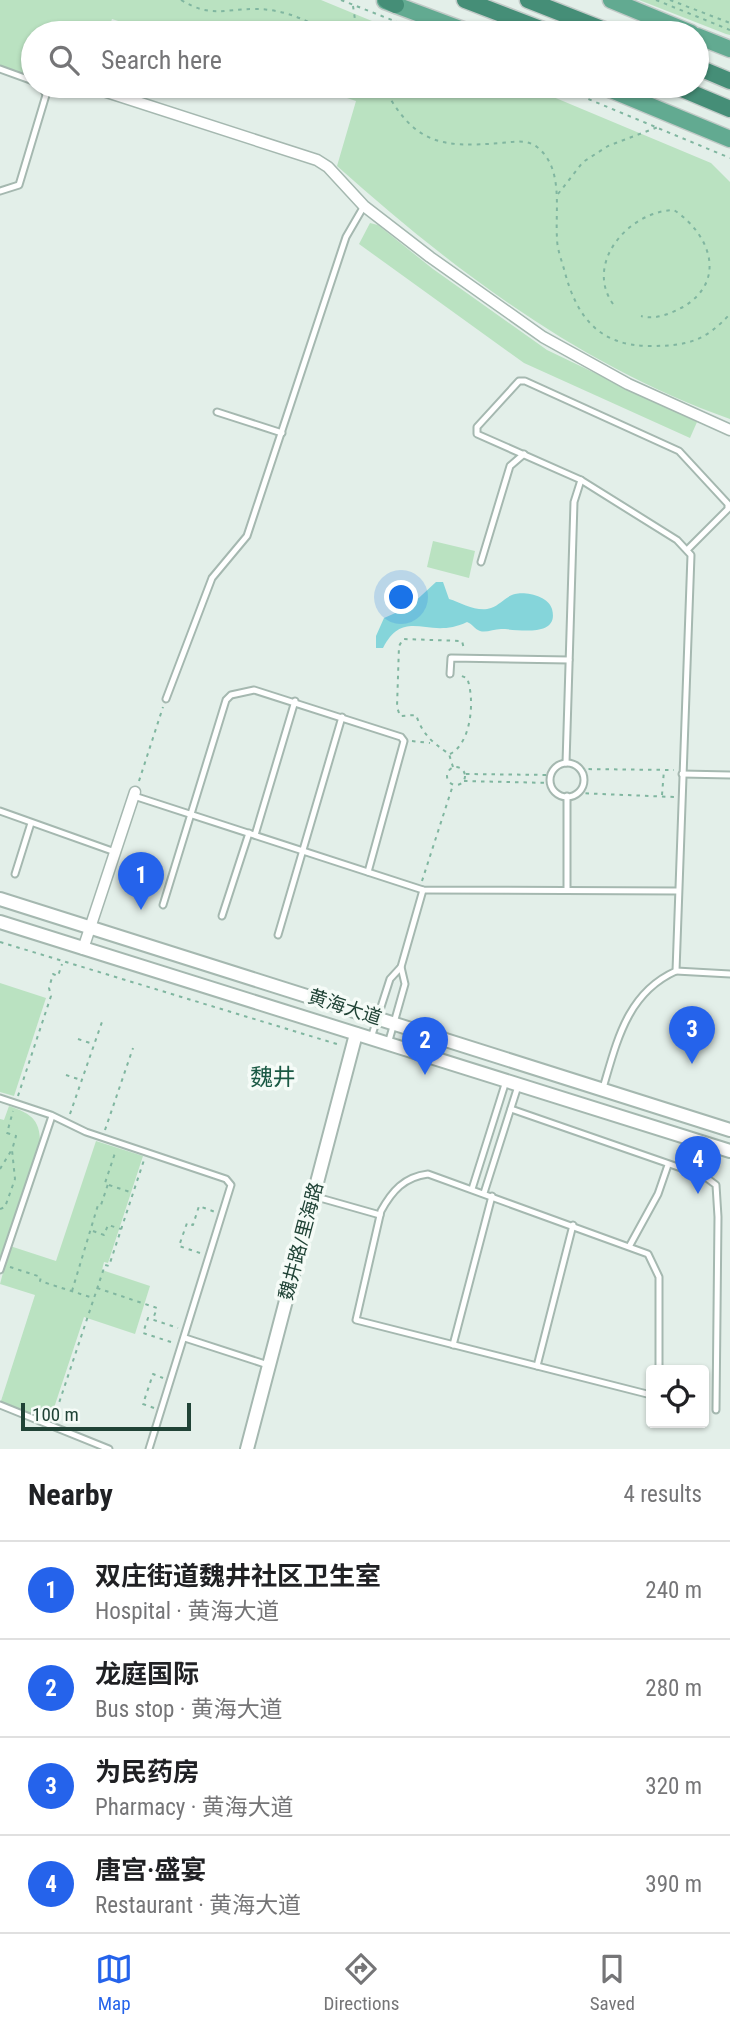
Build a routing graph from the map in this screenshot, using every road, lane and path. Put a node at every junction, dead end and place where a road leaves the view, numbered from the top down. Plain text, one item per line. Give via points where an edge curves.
1 (181, 0) edge
2 (341, 0) edge
3 (466, 0) edge
4 (528, 0) edge
5 (611, 0) edge
6 (656, 0) edge
7 (670, 0) edge
8 (388, 2) edge
9 (353, 5) junction
10 (301, 21) edge
11 (355, 21) edge
12 (394, 21) edge
13 (439, 21) edge
14 (520, 21) edge
15 (581, 21) edge
16 (663, 21) edge
17 (708, 21) edge
18 (709, 21) edge
19 (730, 23) edge
20 (730, 30) edge
21 (709, 39) edge
22 (730, 47) edge
23 (0, 69) edge
24 (709, 72) edge
25 (21, 77) edge
26 (730, 81) edge
27 (45, 98) edge
28 (125, 98) edge
29 (390, 98) edge
30 (586, 98) edge
31 (632, 98) edge
32 (703, 98) edge
33 (730, 109) edge
34 (660, 127) junction
35 (730, 141) edge
36 (730, 158) edge
37 (0, 191) edge
38 (557, 194) junction
39 (365, 206) junction
40 (613, 304) dead end
41 (730, 314) edge
42 (641, 316) dead end
43 (218, 412) dead end
44 (730, 430) edge
45 (282, 433) junction
46 (524, 454) junction
47 (581, 480) junction
48 (688, 549) junction
49 (481, 562) dead end
50 (464, 659) junction
51 (569, 660) junction
52 (450, 674) joint
53 (166, 699) joint
54 (295, 701) junction
55 (342, 717) junction
56 (404, 741) junction
57 (431, 743) junction
58 (449, 754) junction
59 (566, 763) junction
60 (453, 767) junction
61 (580, 769) junction
62 (664, 770) junction
63 (682, 772) junction
64 (466, 774) junction
65 (551, 775) junction
66 (730, 775) edge
67 (464, 781) junction
68 (551, 783) junction
69 (453, 785) junction
70 (577, 793) junction
71 (134, 794) junction
72 (567, 796) junction
73 (662, 796) junction
74 (681, 797) junction
75 (0, 811) edge
76 (193, 814) junction
77 (31, 823) junction
78 (252, 834) junction
79 (304, 851) junction
80 (115, 852) junction
81 (368, 872) junction
82 (15, 874) dead end
83 (567, 888) junction
84 (422, 889) junction
85 (678, 891) junction
86 (0, 899) edge
87 (163, 905) dead end
88 (222, 916) dead end
89 (0, 922) edge
90 (90, 927) junction
91 (278, 935) dead end
92 (0, 942) edge
93 (83, 948) junction
94 (62, 963) junction
95 (401, 967) junction
96 (676, 971) junction
97 (730, 974) edge
98 (377, 1017) junction
99 (103, 1019) dead end
100 (394, 1022) junction
101 (356, 1034) junction
102 (371, 1038) junction
103 (78, 1039) dead end
104 (94, 1044) junction
105 (388, 1044) junction
106 (341, 1045) dead end
107 (133, 1048) dead end
108 (66, 1075) dead end
109 (82, 1080) junction
110 (512, 1083) junction
111 (603, 1089) junction
112 (0, 1098) edge
113 (16, 1104) junction
114 (511, 1109) junction
115 (52, 1116) junction
116 (67, 1123) junction
117 (730, 1130) edge
118 (103, 1138) junction
119 (118, 1143) junction
120 (12, 1150) junction
121 (730, 1151) edge
122 (146, 1153) junction
123 (668, 1165) junction
124 (0, 1169) edge
125 (108, 1184) junction
126 (472, 1189) junction
127 (133, 1193) junction
128 (484, 1193) junction
129 (313, 1196) junction
130 (492, 1196) junction
131 (0, 1209) edge
132 (224, 1215) junction
133 (380, 1215) junction
134 (573, 1225) junction
135 (121, 1229) junction
136 (92, 1231) junction
137 (630, 1245) junction
138 (211, 1257) junction
139 (1, 1267) edge
140 (97, 1288) junction
141 (72, 1291) junction
142 (94, 1298) junction
143 (153, 1320) junction
144 (187, 1331) junction
145 (185, 1338) junction
146 (453, 1345) junction
147 (182, 1346) junction
148 (268, 1365) junction
149 (659, 1365) edge
150 (537, 1366) junction
151 (171, 1380) junction
152 (646, 1394) edge
153 (0, 1405) edge
154 (716, 1410) dead end
155 (161, 1411) junction
156 (52, 1426) junction
157 (109, 1449) edge
158 (149, 1449) edge
159 (247, 1449) edge

1 - 10 path via 200,11 254,9 281,12
2 - 9 path
3 - 14 highway
4 - 15 highway
5 - 16 main road
6 - 17 path
7 - 19 path
8 - 13 main road
9 - 11 path
9 - 12 path
18 - 20 path
21 - 22 main road
23 - 25 lane
24 - 26 highway
27 - 37 lane via 19,185
28 - 39 street via 317,160
29 - 38 path via 423,135 444,145 523,141 538,148 555,173
30 - 34 path
31 - 35 main road
32 - 33 highway
34 - 36 path
34 - 38 path via 608,146 583,162
38 - 41 path via 557,241 567,281 580,315 606,337 627,346 669,346 710,336
39 - 44 street via 565,351
39 - 45 lane via 346,237
40 - 42 path via 602,281 613,245 630,226 674,210 692,224 702,242 711,270 709,284 698,298 678,310 663,316
43 - 45 lane
45 - 53 lane via 247,536 212,578
46 - 47 lane
46 - 48 lane via 477,434 477,427 519,381 679,451 728,504
46 - 49 lane via 510,466
47 - 48 lane
47 - 51 lane via 573,502
48 - 63 lane
50 - 51 lane
50 - 52 lane via 451,658
50 - 57 path via 464,645 457,640 410,638 399,646 397,707 400,716 416,715
51 - 59 lane
52 - 58 path via 467,678 470,687 467,732 463,743
53 - 71 path
54 - 55 lane
54 - 76 lane via 254,690 230,695
54 - 78 lane
55 - 56 lane
55 - 79 lane
56 - 57 path
56 - 81 lane
57 - 58 path
58 - 60 path
59 - 61 lane
59 - 65 lane
60 - 64 path
60 - 69 path via 447,774
61 - 62 path
61 - 70 lane via 583,785
62 - 63 path
62 - 73 path
63 - 66 lane
63 - 74 lane
64 - 65 path
64 - 67 path
65 - 68 lane
67 - 68 path
67 - 69 path
68 - 72 lane
69 - 84 path
70 - 72 lane
70 - 73 path
71 - 76 lane
71 - 80 street
72 - 83 lane
73 - 74 path
74 - 85 lane
75 - 77 lane
76 - 78 lane
76 - 87 lane
77 - 80 lane
77 - 82 lane
78 - 79 lane
78 - 88 lane
79 - 81 lane
79 - 91 lane
80 - 90 street
81 - 84 lane
83 - 84 lane via 542,892
83 - 85 lane
84 - 95 lane
85 - 96 lane
86 - 90 street, 黄海大道
89 - 93 street, 黄海大道
90 - 93 street
90 - 98 street, 黄海大道
92 - 94 path
93 - 101 street, 黄海大道
94 - 106 path
94 - 113 path via 58,976 53,974 51,996
95 - 98 lane via 390,979
95 - 100 lane via 405,984
96 - 97 lane
96 - 111 lane via 660,979 632,1007
98 - 100 street, 黄海大道
98 - 102 lane
99 - 104 path
100 - 105 lane
100 - 111 street, 黄海大道
101 - 102 street, 黄海大道
101 - 129 street, 魏井路/里海路
102 - 105 street, 黄海大道
103 - 104 path
104 - 109 path
105 - 110 street, 黄海大道
107 - 118 path
108 - 109 path
109 - 116 path
110 - 114 lane
110 - 121 street, 黄海大道
110 - 126 lane
111 - 117 street, 黄海大道
112 - 113 lane
113 - 115 lane
113 - 120 path via 7,1133 16,1136
114 - 123 lane
114 - 128 lane
115 - 116 lane
115 - 139 lane
116 - 118 lane
118 - 119 lane
119 - 122 lane
119 - 125 path
120 - 124 path
120 - 131 path via 15,1179 5,1207
122 - 127 path
122 - 132 lane via 230,1182
123 - 137 lane
123 - 154 lane via 711,1181 718,1193
125 - 127 path
125 - 136 path
126 - 128 lane
126 - 133 lane via 428,1174 415,1175 399,1185
127 - 135 path
128 - 130 lane
129 - 133 lane
129 - 148 street, 魏井路/里海路
130 - 134 lane
130 - 146 lane
132 - 138 lane
132 - 138 path via 199,1206 179,1246
133 - 146 lane via 356,1320
134 - 137 lane
134 - 150 lane
135 - 136 path via 108,1224 104,1235
135 - 140 path
136 - 141 path
137 - 149 lane via 648,1254 659,1277
138 - 144 lane
139 - 141 path
140 - 142 path
140 - 143 path via 157,1308
141 - 142 path
142 - 156 path
143 - 144 path
143 - 147 path via 148,1318 142,1333
144 - 145 lane
145 - 147 lane
145 - 148 lane
146 - 150 lane
147 - 151 lane
148 - 159 street, 魏井路/里海路
150 - 152 lane
151 - 155 lane
151 - 155 path via 153,1374 149,1384 143,1404
153 - 156 lane
155 - 158 lane
156 - 157 lane

